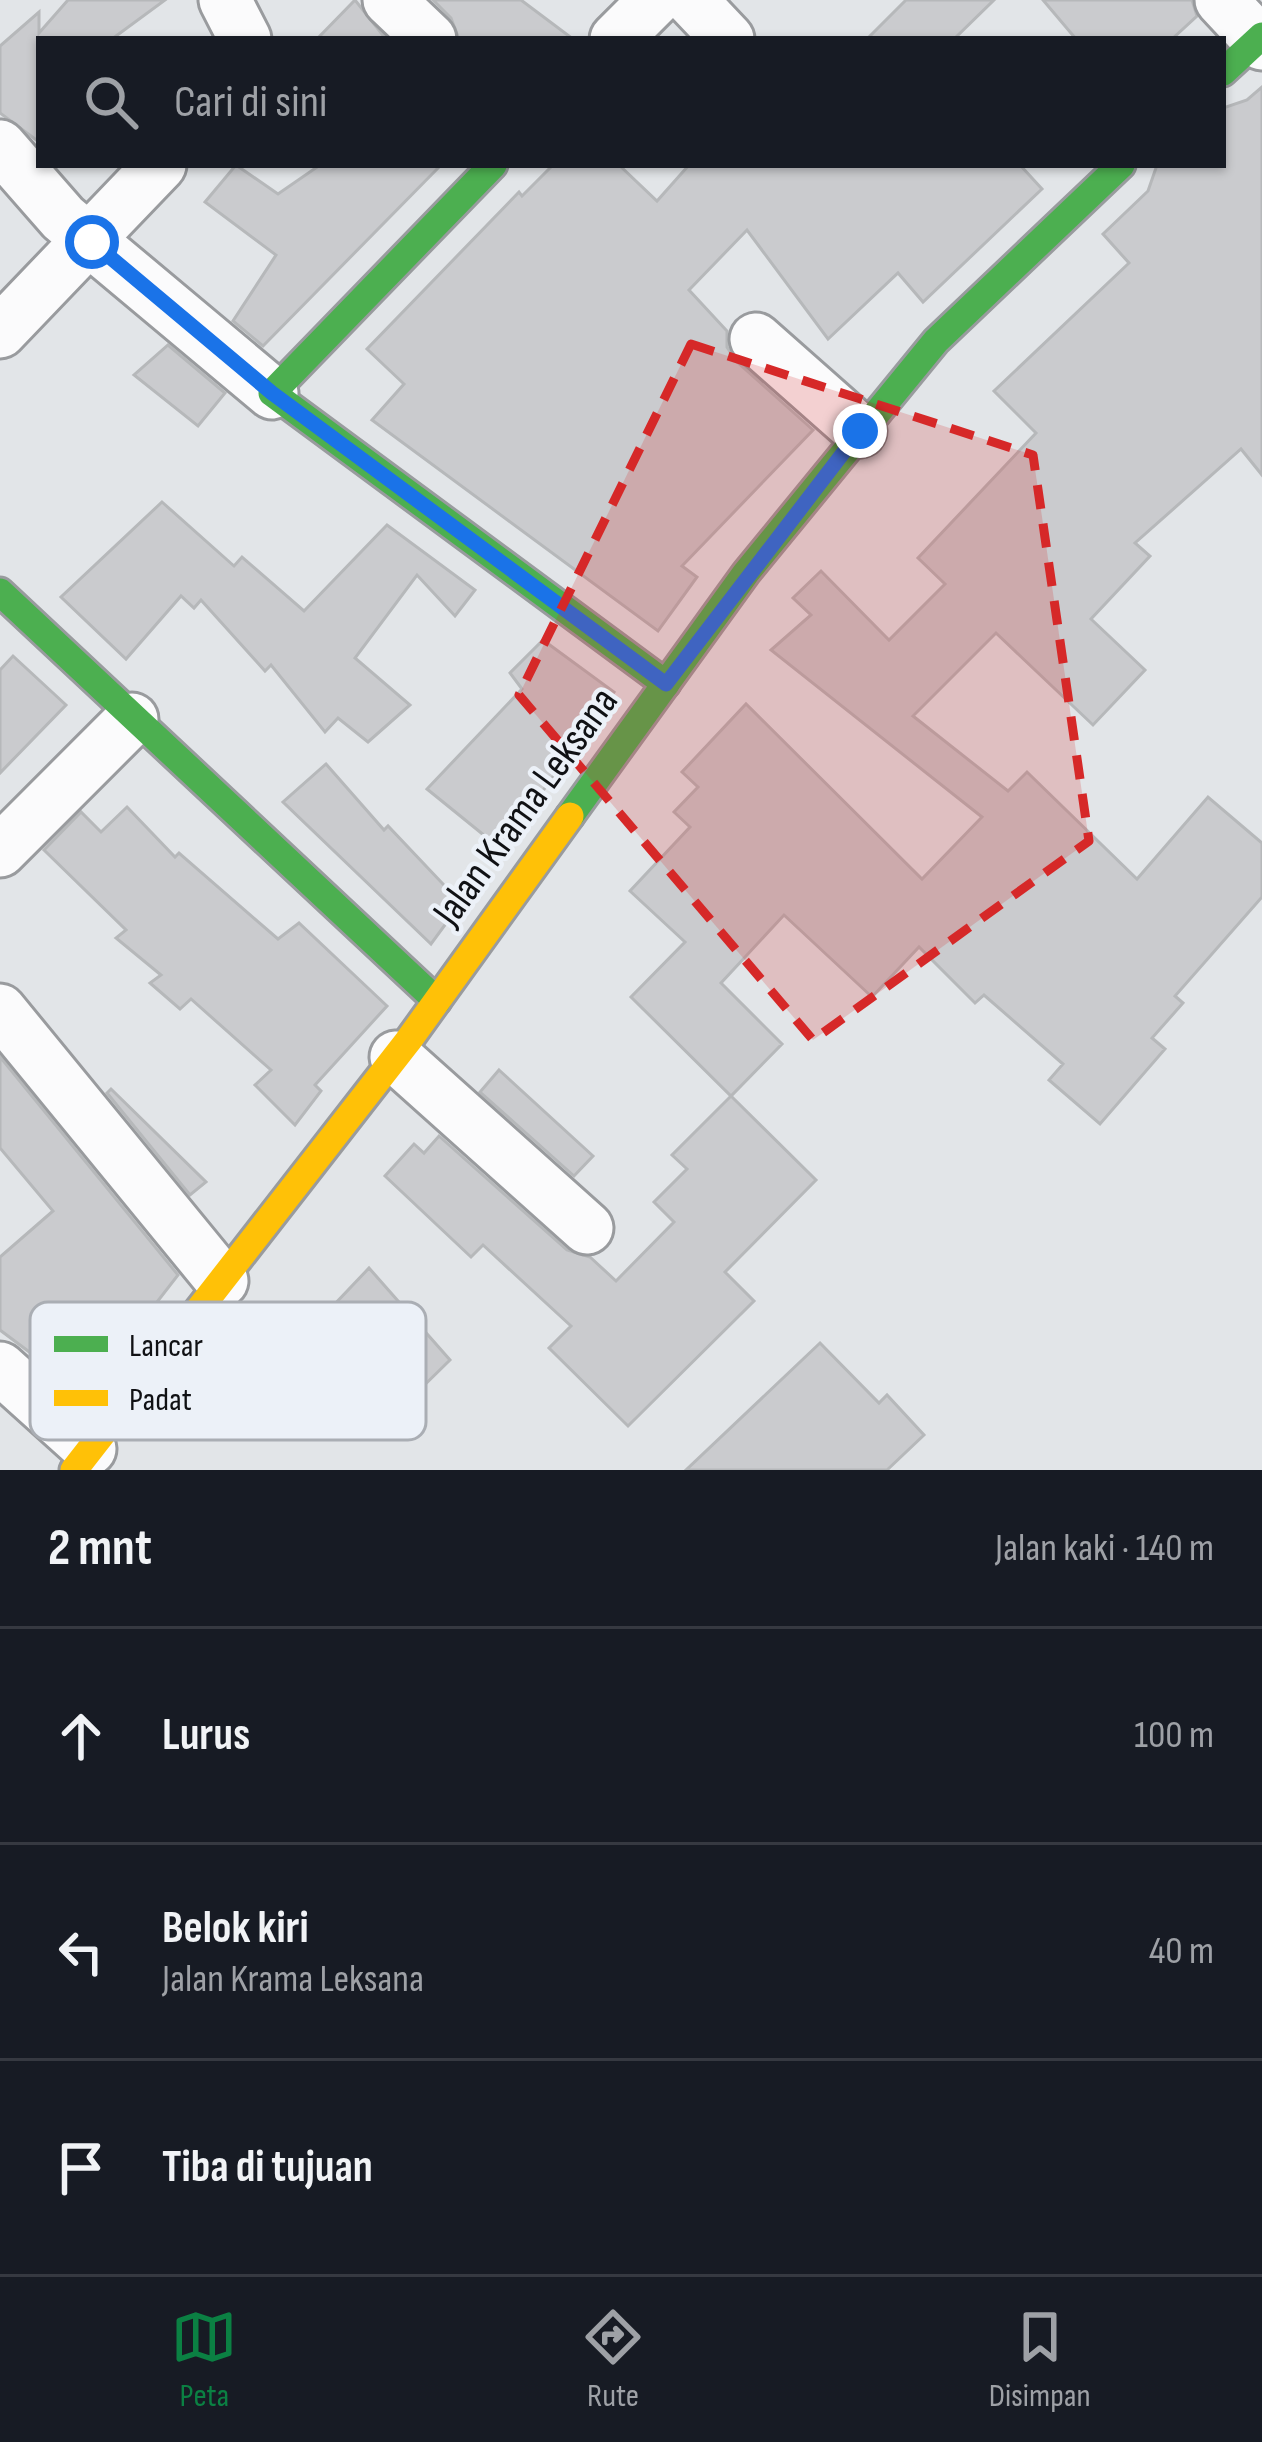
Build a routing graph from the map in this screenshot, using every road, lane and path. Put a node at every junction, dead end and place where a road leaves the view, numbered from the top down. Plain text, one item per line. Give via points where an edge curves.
1 (225, 0) edge
2 (389, 0) edge
3 (655, 0) edge
4 (691, 0) edge
5 (1221, 0) edge
6 (243, 36) edge
7 (427, 36) edge
8 (619, 36) edge
9 (725, 36) edge
10 (1251, 48) edge
11 (0, 146) edge
12 (157, 168) edge
13 (490, 168) edge
14 (1118, 168) edge
15 (92, 242) junction
16 (0, 332) edge
17 (756, 339) dead end
18 (272, 393) junction
19 (860, 431) junction
20 (0, 592) edge
21 (666, 684) junction
22 (132, 719) junction
23 (0, 851) edge
24 (436, 1001) junction
25 (0, 1010) edge
26 (396, 1057) junction
27 (587, 1228) dead end
28 (222, 1280) junction
29 (205, 1302) edge
30 (0, 1368) edge
31 (30, 1402) edge

1 - 6 street
2 - 7 street
3 - 8 street
4 - 9 street
5 - 10 street
11 - 15 street
12 - 15 street
13 - 18 street
14 - 19 street, Jalan Krama Leksana via 936,340
15 - 16 street
15 - 18 street
17 - 19 street
18 - 21 street
19 - 21 street, Jalan Krama Leksana
20 - 22 street
21 - 24 street, Jalan Krama Leksana
22 - 23 street
22 - 24 street
24 - 26 street, Jalan Krama Leksana
25 - 28 street
26 - 27 street
26 - 28 street, Jalan Krama Leksana
28 - 29 street, Jalan Krama Leksana
30 - 31 street

